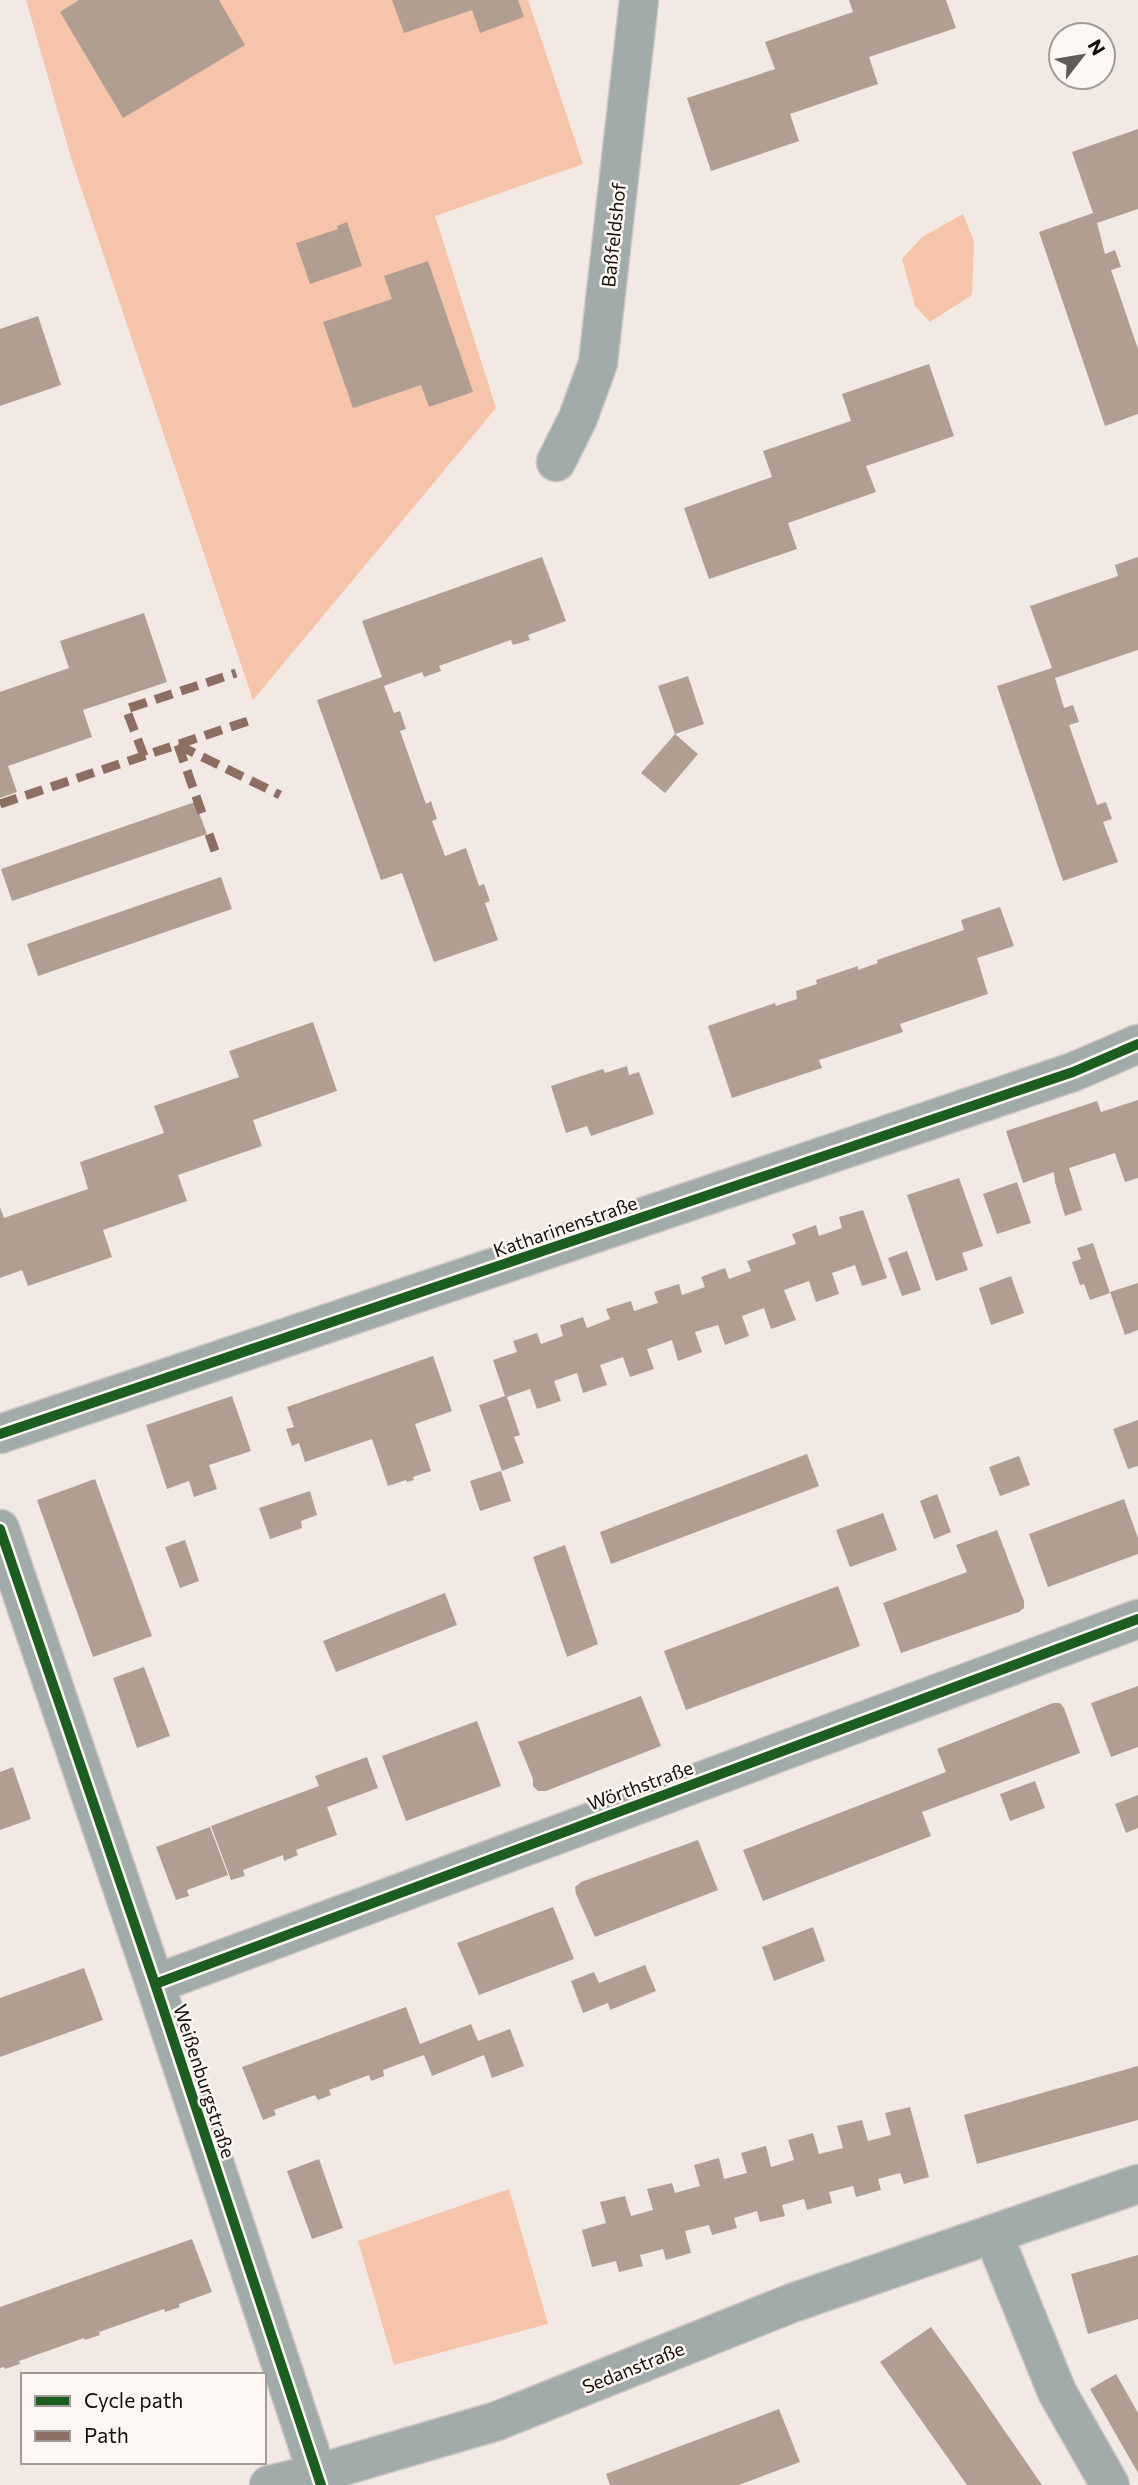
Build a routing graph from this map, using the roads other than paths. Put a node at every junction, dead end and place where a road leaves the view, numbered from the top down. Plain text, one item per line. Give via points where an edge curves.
1 (639, 0) edge
2 (556, 462) dead end
3 (1138, 1044) edge
4 (0, 1434) edge
5 (0, 1529) edge
6 (1138, 1619) edge
7 (155, 1984) junction
8 (1138, 2184) edge
9 (993, 2234) junction
10 (318, 2480) edge
11 (269, 2485) edge
12 (1110, 2485) edge

1 - 2 street, Baßfeldshof via 598,363
3 - 4 street, Katharinenstraße via 1047,1081
5 - 7 street, Weißenburgstraße
6 - 7 street, Wörthstraße
7 - 10 street, Weißenburgstraße
8 - 9 street, Sedanstraße
9 - 10 street, Sedanstraße via 792,2303 497,2421
9 - 12 street via 1057,2392
10 - 11 street, Sedanstraße

